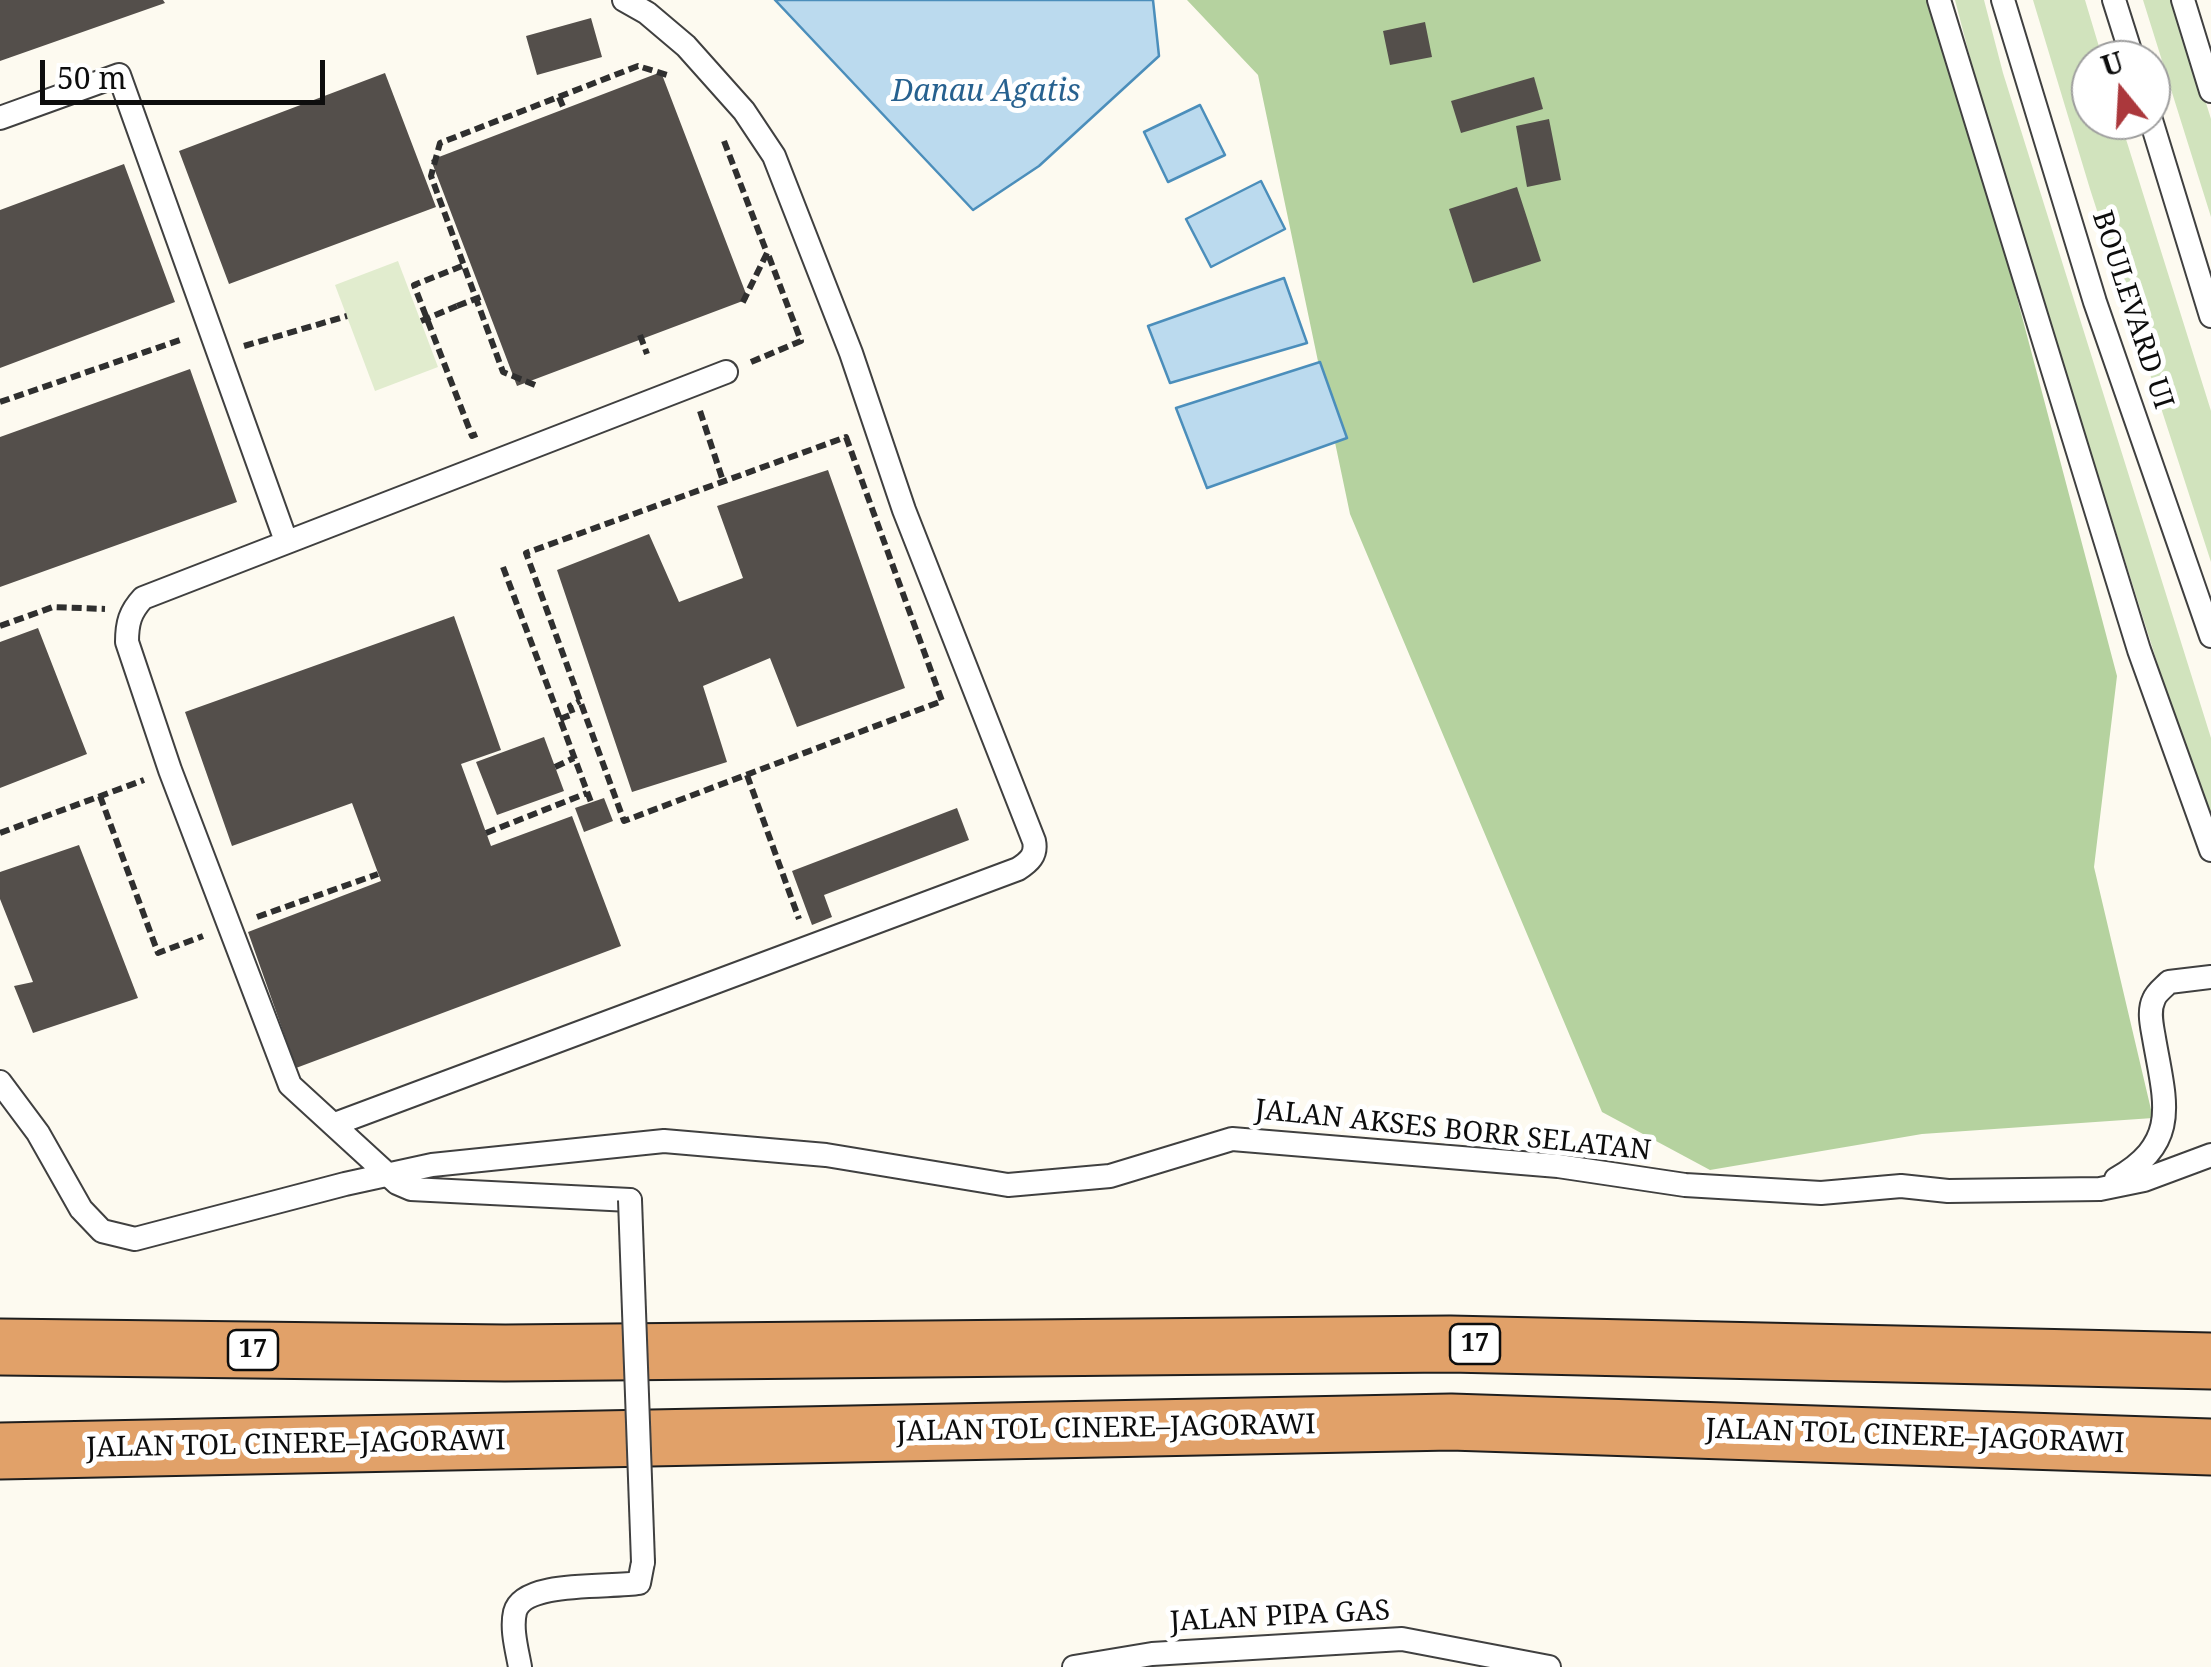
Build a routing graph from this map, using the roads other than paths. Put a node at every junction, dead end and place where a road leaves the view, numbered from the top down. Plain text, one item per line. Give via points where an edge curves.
1 (624, 0) edge
2 (1939, 0) edge
3 (2002, 0) edge
4 (2114, 0) edge
5 (2183, 0) edge
6 (2126, 40) edge
7 (2211, 91) edge
8 (0, 118) edge
9 (2157, 140) edge
10 (2211, 316) edge
11 (726, 372) dead end
12 (286, 541) junction
13 (2210, 628) edge
14 (2211, 850) edge
15 (2211, 977) edge
16 (0, 1082) edge
17 (335, 1124) junction
18 (2211, 1155) edge
19 (388, 1174) junction
20 (2100, 1188) junction
21 (0, 1347) edge
22 (2211, 1361) edge
23 (2211, 1446) edge
24 (0, 1450) edge
25 (520, 1667) edge
26 (1074, 1667) edge
27 (1549, 1667) edge

1 - 17 lane via 686,46 774,156 1034,841 1033,855 1018,869
2 - 14 lane via 2139,650
3 - 13 lane, BOULEVARD UI via 2095,302
4 - 6 lane
5 - 7 lane
8 - 12 lane via 119,76
9 - 10 lane
11 - 12 lane
12 - 17 lane via 144,598 132,610 127,642 290,1085
15 - 20 lane via 2169,982 2154,999 2150,1019 2164,1100 2160,1141 2137,1167
16 - 19 lane, JALAN AKSES BORR SELATAN via 80,1209 102,1230 135,1239
17 - 19 lane
18 - 20 lane, JALAN AKSES BORR SELATAN
19 - 20 lane, JALAN AKSES BORR SELATAN via 664,1141 826,1155 1008,1185 1110,1176 1232,1139 1558,1166 1685,1185 1822,1192
19 - 25 lane, bridge via 425,1190 630,1200 639,1584 544,1589 522,1600 514,1630
21 - 22 highway, 17 via 505,1353 1450,1344
23 - 24 highway, JALAN TOL CINERE–JAGORAWI via 1451,1422
26 - 27 lane, JALAN PIPA GAS via 1152,1654 1402,1639

